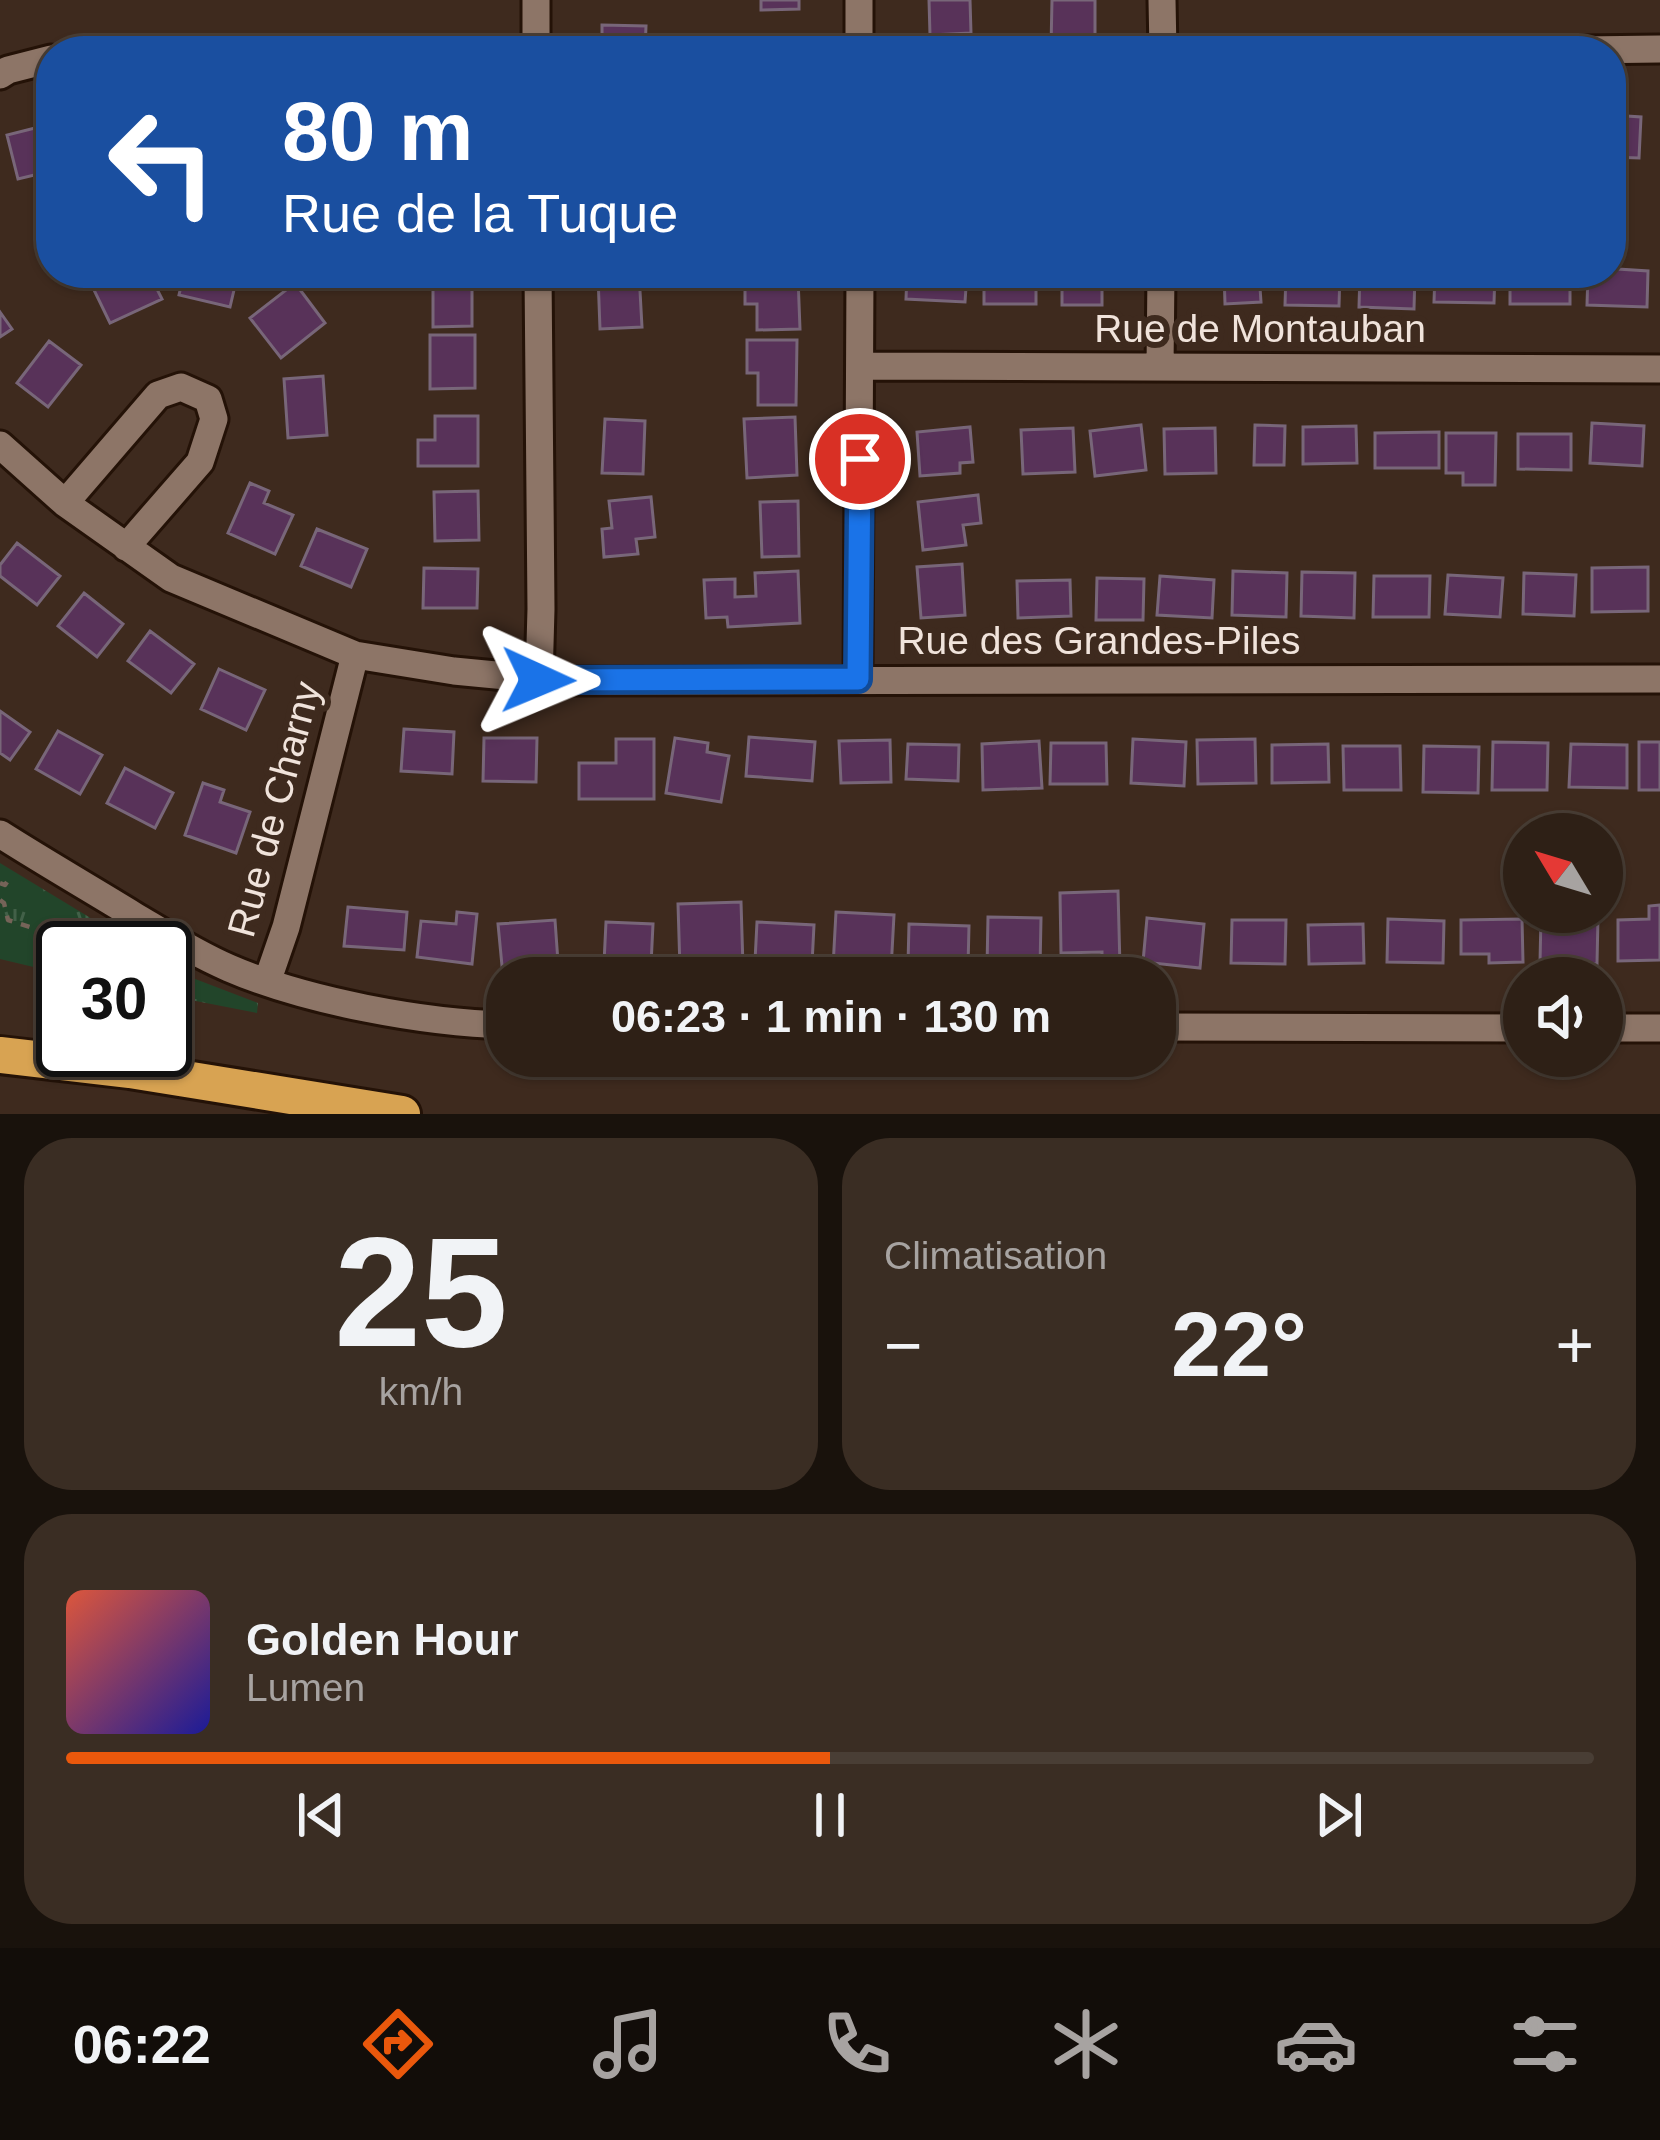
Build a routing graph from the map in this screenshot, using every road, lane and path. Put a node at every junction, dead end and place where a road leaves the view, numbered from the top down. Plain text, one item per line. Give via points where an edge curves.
1 (536, 0) edge
2 (859, 0) edge
3 (1162, 0) edge
4 (536, 36) edge
5 (860, 36) edge
6 (1162, 36) edge
7 (1626, 50) edge
8 (1660, 50) edge
9 (36, 63) edge
10 (0, 75) edge
11 (538, 288) edge
12 (860, 288) edge
13 (1161, 288) edge
14 (861, 365) junction
15 (1160, 367) junction
16 (1660, 369) edge
17 (0, 445) edge
18 (65, 503) junction
19 (126, 547) junction
20 (355, 655) junction
21 (858, 679) junction
22 (1660, 679) edge
23 (538, 680) junction
24 (0, 834) edge
25 (14, 872) dead end
26 (0, 883) edge
27 (0, 900) edge
28 (30, 927) dead end
29 (268, 982) junction
30 (486, 1024) edge
31 (1176, 1028) edge
32 (1503, 1028) edge
33 (1623, 1028) edge
34 (1660, 1028) edge
35 (0, 1055) edge
36 (402, 1114) edge

1 - 4 street
2 - 5 street
3 - 6 street
7 - 8 street
9 - 10 street
11 - 23 street
12 - 14 street
13 - 15 street
14 - 15 street, Rue de Montauban
14 - 21 street
15 - 16 street, Rue de Montauban
17 - 18 street, Rue des Grandes-Piles
18 - 19 street, Rue des Grandes-Piles
18 - 19 street via 158,395 181,387 208,399 214,419 200,462
19 - 20 street, Rue des Grandes-Piles via 171,578
20 - 23 street, Rue des Grandes-Piles
20 - 29 street, Rue de Charny
21 - 22 street, Rue des Grandes-Piles
21 - 23 street, Rue des Grandes-Piles
24 - 29 street via 200,954
25 - 26 path
27 - 28 path via 8,920
29 - 30 street via 382,1010
31 - 32 street
33 - 34 street
35 - 36 highway

